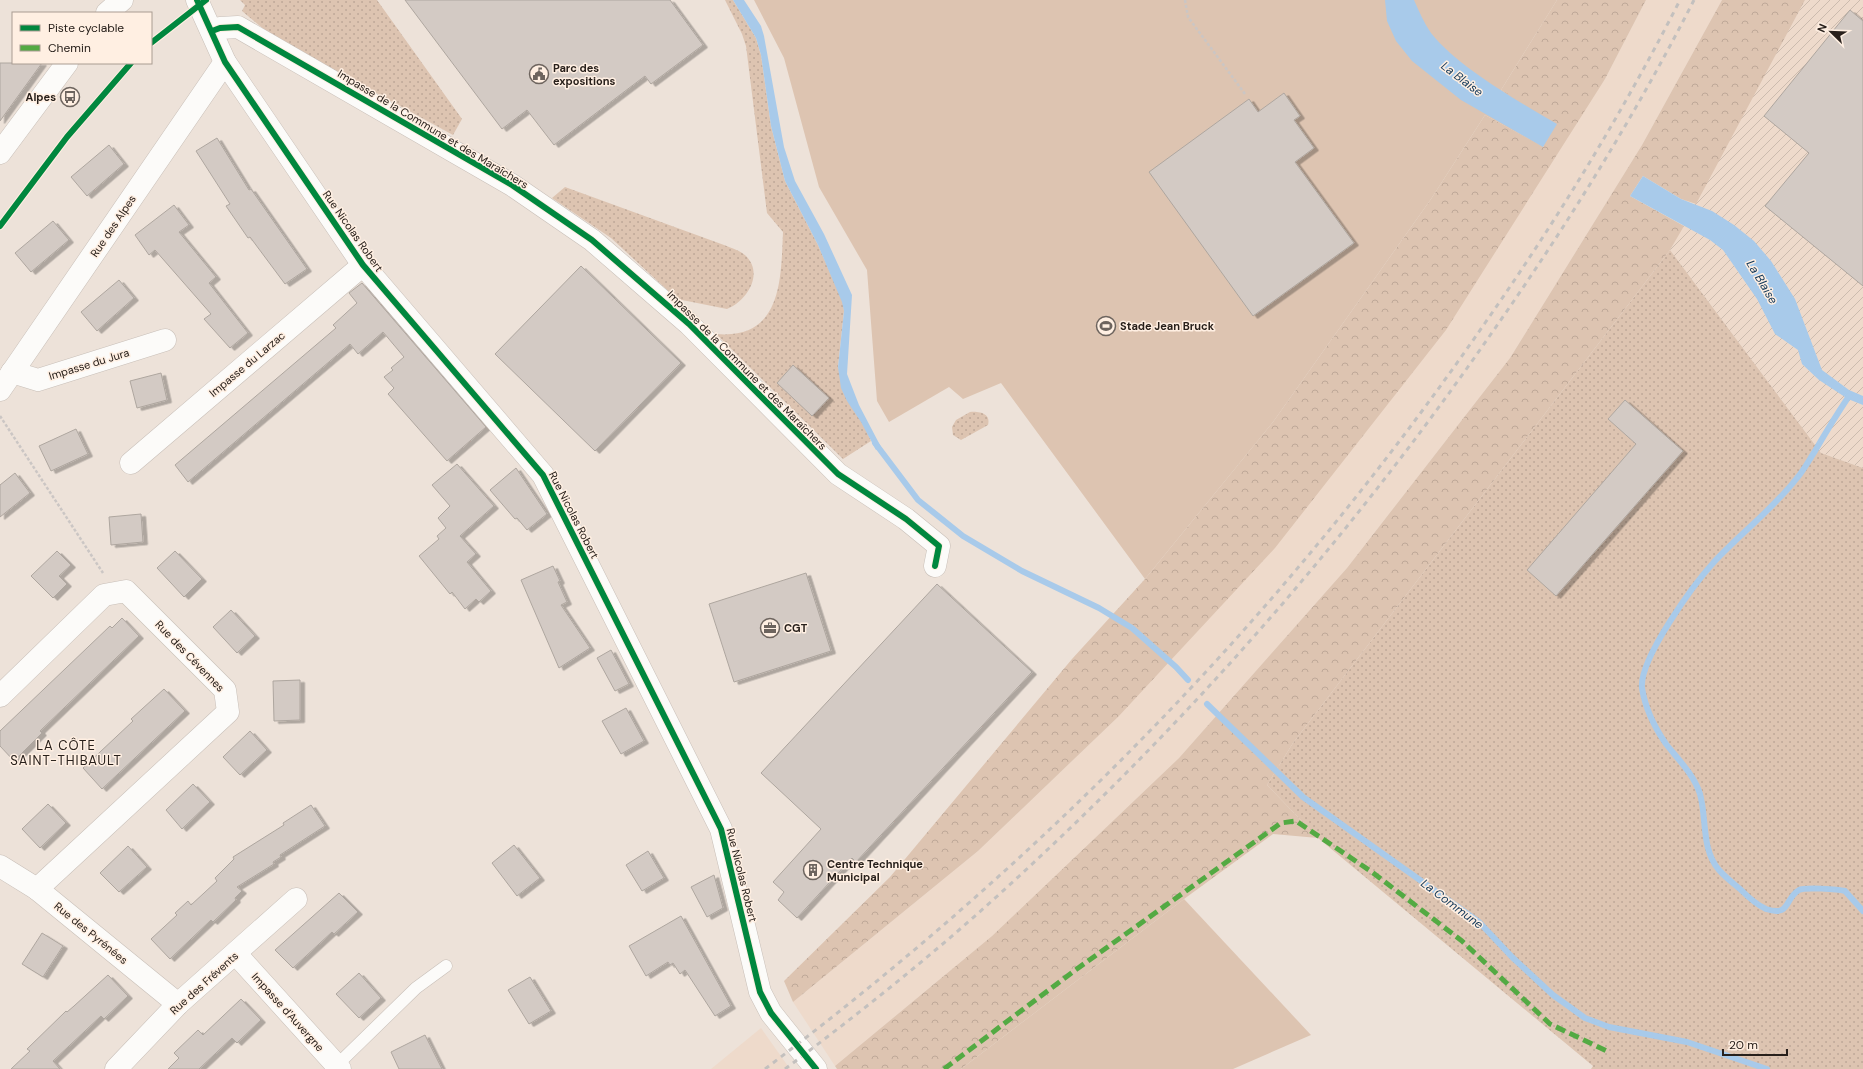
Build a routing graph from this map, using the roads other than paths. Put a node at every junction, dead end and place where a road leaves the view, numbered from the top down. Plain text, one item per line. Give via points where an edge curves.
1 (105, 0) edge
2 (122, 0) edge
3 (196, 2) edge
4 (99, 12) edge
5 (108, 12) edge
6 (212, 31) junction
7 (225, 62) junction
8 (66, 64) edge
9 (0, 153) edge
10 (363, 265) junction
11 (166, 340) dead end
12 (12, 372) junction
13 (0, 390) edge
14 (131, 463) dead end
15 (935, 566) dead end
16 (0, 696) edge
17 (0, 866) edge
18 (38, 888) junction
19 (296, 899) dead end
20 (236, 954) junction
21 (446, 966) dead end
22 (178, 1004) junction
23 (338, 1067) edge
24 (116, 1069) edge
25 (816, 1069) edge

1 - 4 street
2 - 5 street
3 - 6 street, Rue Nicolas Robert
6 - 7 street, Rue Nicolas Robert
6 - 15 street, Impasse de la Commune et des Maraîchers via 238,27 512,185 592,240 689,324 838,474 906,519 939,546
7 - 10 street, Rue Nicolas Robert
7 - 12 street, Rue des Alpes
8 - 9 street
10 - 14 street, Impasse du Larzac
10 - 25 street, Rue Nicolas Robert via 543,476 721,829 760,992 771,1013
11 - 12 street, Impasse du Jura via 38,380
12 - 13 street, Rue des Alpes
16 - 18 street, Rue des Cévennes via 104,595 126,591 225,690 228,712
17 - 18 street, Rue des Pyrénées
18 - 22 street, Rue des Pyrénées
19 - 20 street, Rue des Frévents
20 - 22 street, Rue des Frévents
20 - 23 street, Impasse d'Auvergne
21 - 23 lane via 416,988
22 - 24 street, Rue des Frévents

